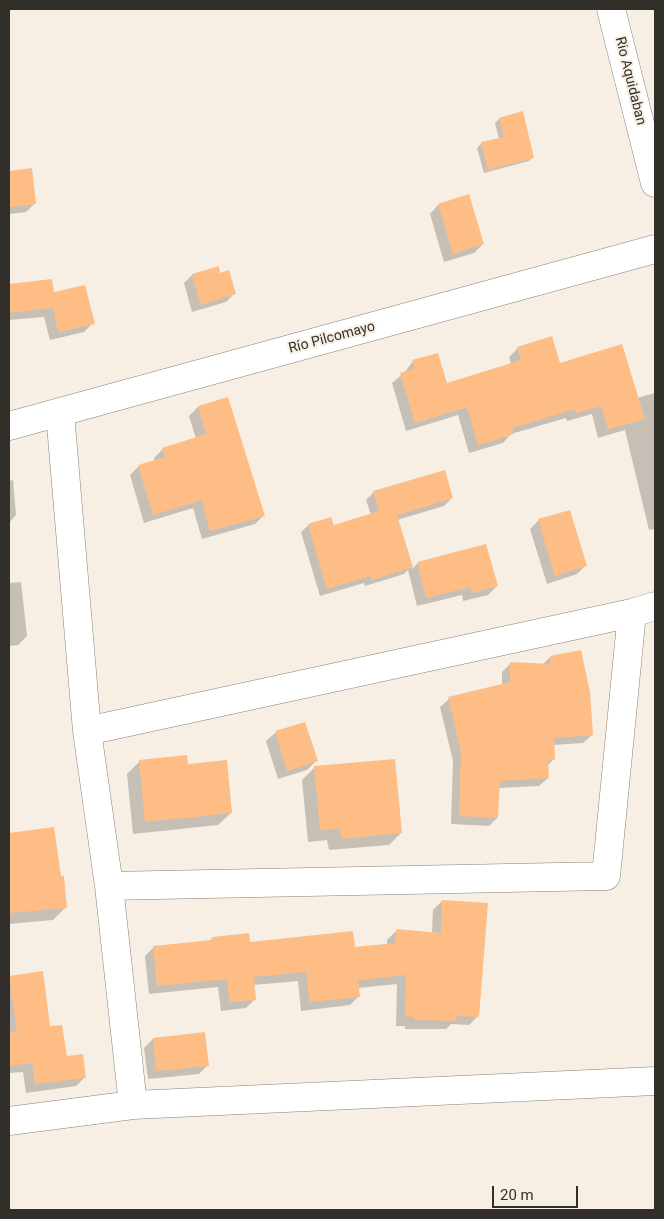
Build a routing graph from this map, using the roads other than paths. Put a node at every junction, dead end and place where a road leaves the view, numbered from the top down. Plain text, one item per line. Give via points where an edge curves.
1 (611, 9) edge
2 (655, 183) edge
3 (655, 249) edge
4 (60, 412) junction
5 (9, 426) edge
6 (644, 610) edge
7 (87, 731) junction
8 (109, 886) junction
9 (655, 1081) edge
10 (133, 1105) junction
11 (9, 1121) edge

1 - 2 street, Rio Aquidaban
3 - 4 street, Río Pilcomayo
4 - 5 street, Río Pilcomayo
4 - 7 street
6 - 7 street
6 - 8 street via 606,876
7 - 8 street
8 - 10 street
9 - 10 street
10 - 11 street

